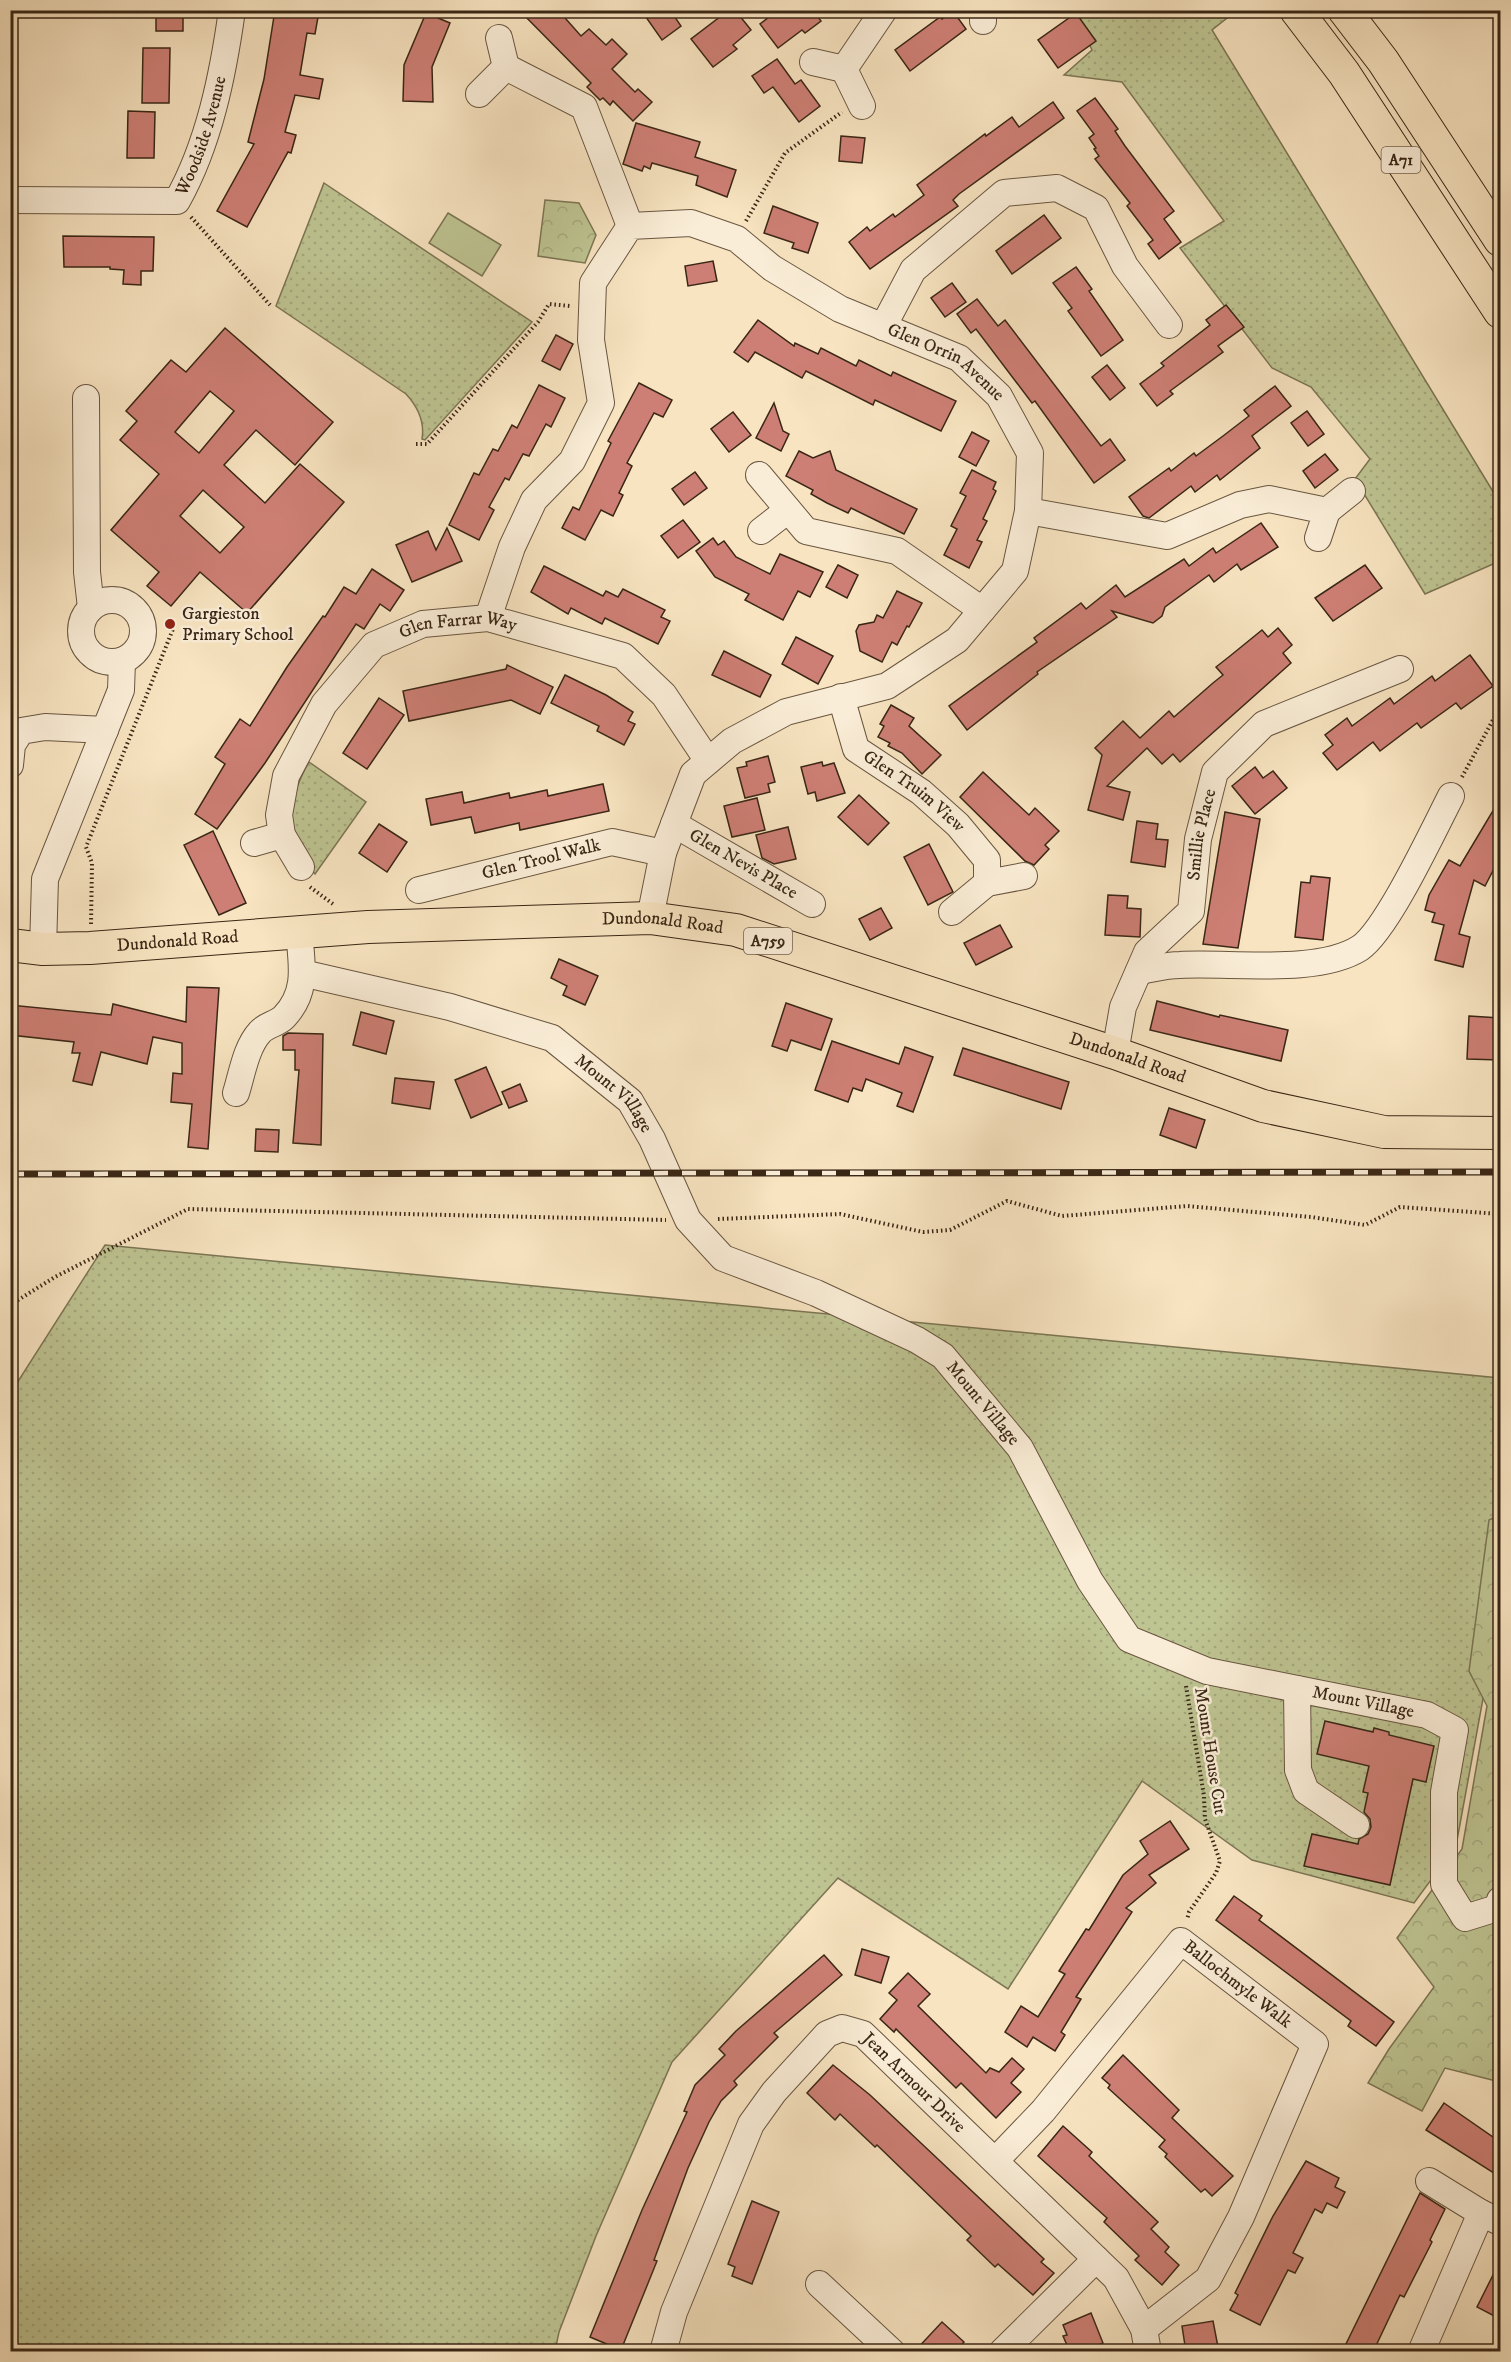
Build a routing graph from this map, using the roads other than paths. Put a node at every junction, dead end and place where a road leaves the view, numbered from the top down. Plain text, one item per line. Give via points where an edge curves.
1 (232, 10) edge
2 (884, 10) edge
3 (1296, 10) edge
4 (1344, 10) edge
5 (500, 38) dead end
6 (813, 62) dead end
7 (506, 67) junction
8 (844, 69) junction
9 (479, 94) dead end
10 (860, 101) road end
11 (10, 200) edge
12 (630, 226) junction
13 (1500, 240) edge
14 (1500, 312) edge
15 (1169, 326) dead end
16 (883, 327) junction
17 (86, 398) dead end
18 (759, 475) dead end
19 (1352, 491) dead end
20 (788, 510) junction
21 (1028, 511) junction
22 (1327, 512) junction
23 (761, 531) dead end
24 (1318, 538) dead end
25 (91, 608) junction
26 (982, 610) junction
27 (488, 618) junction
28 (122, 661) junction
29 (1400, 669) dead end
30 (842, 698) junction
31 (105, 730) junction
32 (708, 761) junction
33 (10, 765) edge
34 (1451, 796) road end
35 (674, 824) junction
36 (282, 835) junction
37 (254, 843) dead end
38 (663, 853) junction
39 (301, 867) road end
40 (1024, 876) dead end
41 (987, 883) junction
42 (419, 890) dead end
43 (812, 904) dead end
44 (952, 912) dead end
45 (650, 918) junction
46 (299, 933) junction
47 (10, 945) edge
48 (43, 949) junction
49 (1139, 971) junction
50 (302, 973) junction
51 (1115, 1053) junction
52 (236, 1093) dead end
53 (1500, 1134) edge
54 (1297, 1689) junction
55 (1356, 1825) dead end
56 (1499, 1904) edge
57 (996, 2160) junction
58 (1429, 2181) dead end
59 (1491, 2217) edge
60 (1096, 2259) junction
61 (819, 2284) dead end
62 (1146, 2340) edge
63 (663, 2352) edge
64 (892, 2352) edge
65 (1002, 2352) edge
66 (1421, 2352) edge

1 - 11 street, Woodside Avenue via 225,59 195,170 177,201
2 - 8 street
3 - 14 main road, A71 via 1344,73
4 - 13 main road, A71 via 1383,61
5 - 7 street
6 - 8 street
7 - 9 street
7 - 12 street via 584,107
8 - 10 street
12 - 16 street, Glen Orrin Avenue via 691,223 736,239 772,268 840,309
12 - 27 street via 593,282 591,340 601,403 572,461 534,500 512,548
15 - 16 street via 1125,266 1096,208 1057,188 1004,193 913,270
16 - 21 street, Glen Orrin Avenue via 959,358 999,396 1030,453
17 - 25 street via 87,572
18 - 20 street
19 - 22 street
20 - 23 street
20 - 26 street via 806,531 897,551
21 - 22 street via 1167,536 1240,506 1269,500
21 - 26 street, Glen Orrin Avenue via 1015,571
22 - 24 street
25 - 28 street via 82,625 84,644 98,659
25 - 28 street via 100,603 119,602 136,613 143,632 140,645
26 - 30 street, Glen Orrin Avenue via 957,640 887,686
27 - 32 street, Glen Farrar Way via 623,656 664,695
27 - 36 street, Glen Farrar Way via 423,624 374,645 324,704 286,776 279,815
28 - 31 street via 121,690
29 - 49 street, Smillie Place via 1264,724 1215,772 1198,839 1191,911 1147,952
30 - 32 street, Glen Orrin Avenue via 786,712 732,741
30 - 41 street, Glen Truim View via 856,749 921,792 958,825 987,860
31 - 33 street via 45,727 21,731 12,745
31 - 48 street via 45,879
32 - 35 street, Glen Orrin Avenue via 693,774
34 - 49 street via 1380,928 1360,948 1322,962 1179,964
35 - 38 street, Glen Orrin Avenue
35 - 43 street, Glen Nevis Place
36 - 37 street
36 - 39 street, Glen Farrar Way
38 - 42 street, Glen Trool Walk via 612,842
38 - 45 street, Glen Orrin Avenue
40 - 41 street
41 - 44 street
45 - 46 main road, Dundonald Road / A759 via 368,927
45 - 51 main road, Dundonald Road / A759 via 736,930
46 - 48 main road, Dundonald Road / A759
46 - 50 street
47 - 48 main road, Dundonald Road / A759
49 - 51 street, Smillie Place via 1123,1007
50 - 52 street via 298,999 282,1019 260,1032 247,1056
50 - 54 street, Mount Village via 450,1007 552,1038 630,1101 652,1139 688,1220 723,1258 816,1293 943,1356 1020,1449 1090,1581 1130,1639 1208,1671
51 - 53 main road, Dundonald Road / A759 via 1263,1106 1384,1132
54 - 55 street via 1298,1770 1306,1791
54 - 56 street, Mount Village via 1427,1715 1455,1730 1444,1792 1444,1884 1465,1918
57 - 60 street, Jean Armour Drive
57 - 62 street, Ballochmyle Walk via 1043,2111 1181,1941 1315,2044 1241,2217 1208,2279
57 - 63 street, Jean Armour Drive via 862,2034 842,2028 827,2034 774,2092 751,2124 674,2312
58 - 59 street
59 - 66 street
60 - 62 street, Jean Armour Drive via 1116,2278
60 - 65 street
61 - 64 street

